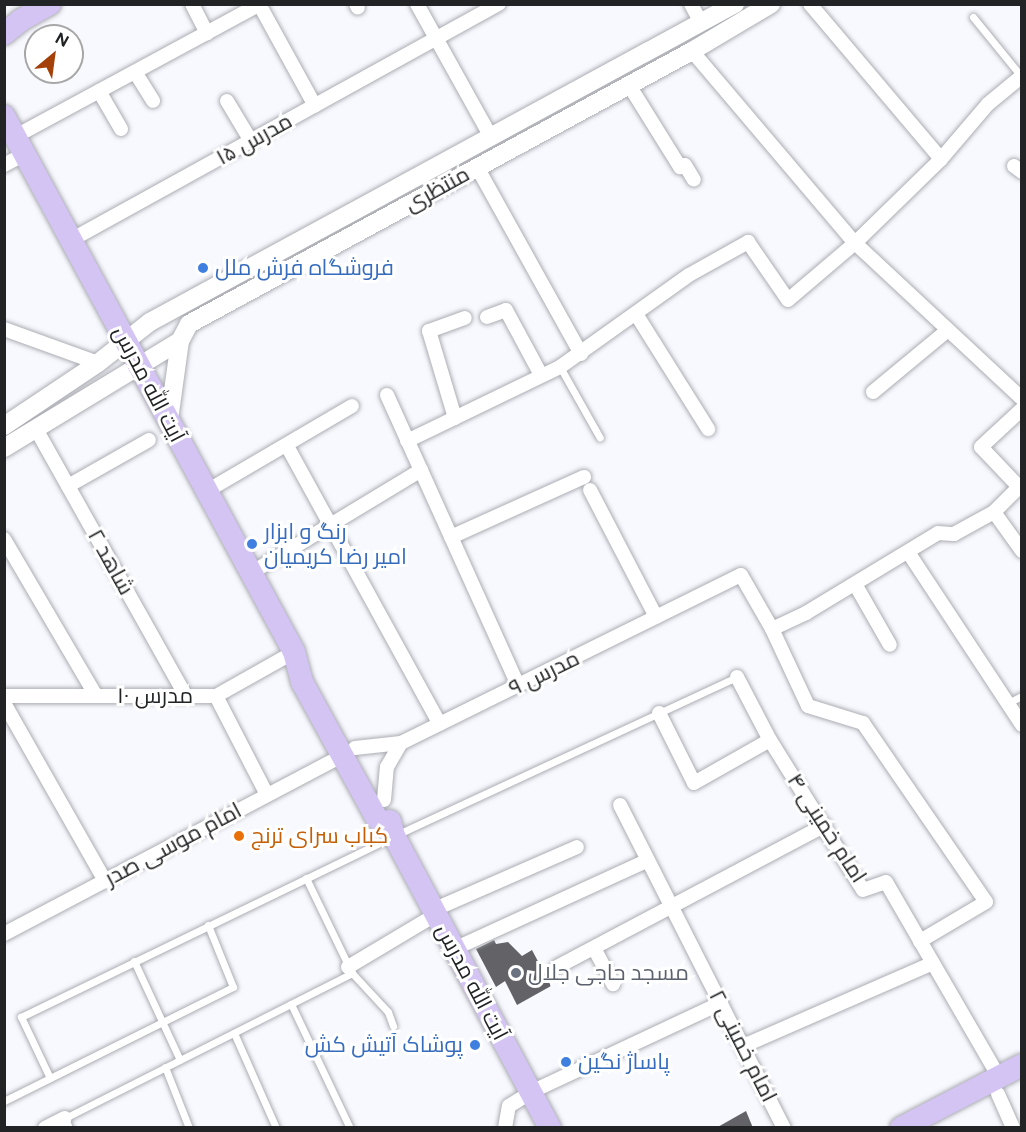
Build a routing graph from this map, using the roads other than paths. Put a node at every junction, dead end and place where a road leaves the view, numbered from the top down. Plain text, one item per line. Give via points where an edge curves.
1 (192, 4) edge
2 (417, 4) edge
3 (500, 4) edge
4 (690, 4) edge
5 (735, 4) edge
6 (771, 4) edge
7 (810, 4) edge
8 (259, 5) edge
9 (36, 7) edge
10 (973, 17) dead end
11 (701, 23) junction
12 (207, 33) junction
13 (4, 34) edge
14 (437, 39) junction
15 (692, 51) junction
16 (135, 72) junction
17 (1021, 76) edge
18 (629, 85) junction
19 (99, 91) junction
20 (153, 101) dead end
21 (227, 101) dead end
22 (315, 106) junction
23 (4, 116) edge
24 (122, 129) dead end
25 (490, 137) junction
26 (251, 141) junction
27 (20, 145) junction
28 (940, 159) junction
29 (4, 165) edge
30 (477, 167) junction
31 (694, 180) dead end
32 (71, 240) junction
33 (855, 243) junction
34 (234, 277) junction
35 (244, 294) junction
36 (636, 314) junction
37 (487, 316) dead end
38 (465, 318) dead end
39 (4, 329) edge
40 (948, 330) junction
41 (126, 341) junction
42 (180, 341) junction
43 (581, 354) junction
44 (98, 363) junction
45 (139, 365) junction
46 (560, 367) junction
47 (541, 375) junction
48 (873, 393) dead end
49 (387, 395) dead end
50 (1022, 399) edge
51 (352, 406) dead end
52 (1022, 409) edge
53 (455, 418) junction
54 (169, 420) junction
55 (4, 426) edge
56 (36, 429) junction
57 (708, 429) dead end
58 (600, 438) dead end
59 (149, 440) dead end
60 (408, 441) junction
61 (287, 446) junction
62 (4, 448) edge
63 (421, 470) junction
64 (68, 486) junction
65 (207, 491) junction
66 (994, 512) junction
67 (331, 524) junction
68 (451, 537) junction
69 (4, 539) edge
70 (1021, 548) edge
71 (908, 552) junction
72 (251, 573) junction
73 (855, 584) junction
74 (656, 617) junction
75 (772, 629) junction
76 (890, 645) dead end
77 (294, 652) junction
78 (737, 677) joint
79 (518, 685) junction
80 (4, 696) edge
81 (96, 696) junction
82 (186, 696) junction
83 (216, 696) junction
84 (1022, 696) edge
85 (4, 703) edge
86 (1008, 704) junction
87 (659, 713) junction
88 (440, 724) junction
89 (1022, 725) edge
90 (770, 740) junction
91 (400, 743) junction
92 (349, 752) junction
93 (267, 795) junction
94 (384, 800) junction
95 (620, 805) dead end
96 (825, 825) junction
97 (394, 836) junction
98 (577, 847) dead end
99 (648, 860) junction
100 (306, 878) junction
101 (105, 881) junction
102 (672, 908) junction
103 (434, 912) junction
104 (208, 925) junction
105 (4, 934) edge
106 (920, 941) junction
107 (594, 948) junction
108 (454, 949) junction
109 (134, 961) junction
110 (933, 963) junction
111 (557, 967) dead end
112 (350, 970) junction
113 (613, 984) dead end
114 (291, 1004) junction
115 (721, 1004) junction
116 (163, 1022) junction
117 (393, 1026) dead end
118 (234, 1033) junction
119 (743, 1046) junction
120 (180, 1060) junction
121 (1022, 1065) edge
122 (165, 1067) junction
123 (50, 1078) junction
124 (1022, 1082) edge
125 (998, 1085) junction
126 (531, 1092) junction
127 (4, 1101) edge
128 (67, 1123) edge
129 (45, 1128) edge
130 (189, 1128) edge
131 (276, 1128) edge
132 (350, 1128) edge
133 (505, 1128) edge
134 (550, 1128) edge
135 (784, 1128) edge
136 (902, 1128) edge
137 (934, 1128) edge
138 (1013, 1128) edge

1 - 12 street
2 - 14 street
3 - 14 street, مدرس ۱۵
4 - 11 street
5 - 11 street, منتظری
6 - 15 street, منتظری
7 - 28 street
8 - 12 street
8 - 22 street
9 - 13 main road
10 - 17 lane
11 - 25 street, منتظری
12 - 16 street
14 - 22 street, مدرس ۱۵
14 - 25 street
15 - 18 street, منتظری
15 - 33 street
16 - 19 street
16 - 20 street
17 - 28 street via 988,104
18 - 30 street, منتظری
18 - 31 street via 680,167 685,165
19 - 24 street
19 - 27 street
21 - 26 street
22 - 26 street, مدرس ۱۵
23 - 27 main road, آیت الله مدرس
25 - 34 street, منتظری
26 - 32 street, مدرس ۱۵
27 - 29 street
27 - 32 main road, آیت الله مدرس
28 - 33 street
30 - 35 street, منتظری
30 - 43 street
32 - 41 main road, آیت الله مدرس
33 - 36 street via 788,300 748,242 689,275
33 - 40 street
34 - 35 street
34 - 41 street, منتظری via 150,322
35 - 42 street, منتظری via 189,324
36 - 43 street
36 - 57 street
37 - 47 street via 506,310
38 - 53 street via 429,330
39 - 44 street
40 - 48 street
40 - 50 street
41 - 44 street, منتظری
41 - 45 main road, آیت الله مدرس
42 - 45 street
42 - 54 street
43 - 46 street
44 - 55 street, منتظری
45 - 54 main road, آیت الله مدرس
45 - 56 street
46 - 47 street
46 - 58 lane
47 - 53 street
49 - 60 street
51 - 61 street
52 - 66 street via 981,447 1019,487
53 - 60 street
54 - 65 main road, آیت الله مدرس
56 - 62 street
56 - 64 street, شاهد ۲
59 - 64 street
60 - 63 street
61 - 65 street
61 - 67 street
63 - 67 street
63 - 68 street
64 - 82 street, شاهد ۲
65 - 72 main road, آیت الله مدرس
66 - 70 street
66 - 71 street via 954,534 938,533
67 - 72 street
67 - 88 street
68 - 74 street via 587,483
68 - 79 street
69 - 81 street
71 - 73 street
71 - 86 street
72 - 77 main road, آیت الله مدرس
73 - 75 street
73 - 76 street
74 - 75 street, مدرس ۹ via 741,575
74 - 79 street, مدرس ۹
75 - 106 street via 808,706 863,723 986,902
77 - 83 street, مدرس ۱۰
77 - 92 main road, آیت الله مدرس via 302,682
78 - 87 lane
78 - 90 street, امام خمینی ۴
79 - 88 street, مدرس ۹
80 - 81 street, مدرس ۱۰
81 - 82 street, مدرس ۱۰
82 - 83 street, مدرس ۱۰
83 - 93 street
84 - 86 lane
85 - 101 street
86 - 89 street
87 - 90 street via 694,783
87 - 97 lane
88 - 91 street, مدرس ۹
90 - 96 street, امام خمینی ۴
91 - 92 street, مدرس ۹
91 - 94 street via 387,767
92 - 93 street, امام موسی صدر
92 - 94 main road, آیت الله مدرس
92 - 97 main road, آیت الله مدرس via 376,817
93 - 101 street, امام موسی صدر
94 - 97 main road, آیت الله مدرس
95 - 99 street, امام خمینی ۲
96 - 102 street
96 - 106 street, امام خمینی ۴ via 863,890 886,882
97 - 100 lane
97 - 103 main road, آیت الله مدرس
98 - 103 street
99 - 102 street, امام خمینی ۲
99 - 108 street
100 - 104 lane
100 - 112 lane
101 - 105 street, امام موسی صدر
102 - 107 street
102 - 115 street, امام خمینی ۲
103 - 108 main road, آیت الله مدرس
103 - 112 street
104 - 109 lane
104 - 116 lane via 233,987
106 - 110 street, امام خمینی ۴
107 - 111 street
107 - 113 street
108 - 126 main road, آیت الله مدرس
109 - 116 lane
109 - 123 lane via 21,1017
110 - 119 street
110 - 125 street, امام خمینی ۴
112 - 114 lane
112 - 117 lane via 388,1012
114 - 118 lane
114 - 132 lane
115 - 119 street, امام خمینی ۲
115 - 126 street
116 - 120 lane
116 - 123 lane
118 - 120 lane
118 - 131 lane
119 - 135 street, امام خمینی ۲
120 - 122 lane
121 - 125 main road
122 - 128 lane
122 - 130 lane
123 - 127 lane
124 - 125 main road
125 - 136 main road
125 - 137 main road
125 - 138 street, امام خمینی ۴
126 - 133 street via 508,1106
126 - 134 main road, آیت الله مدرس
128 - 129 street

